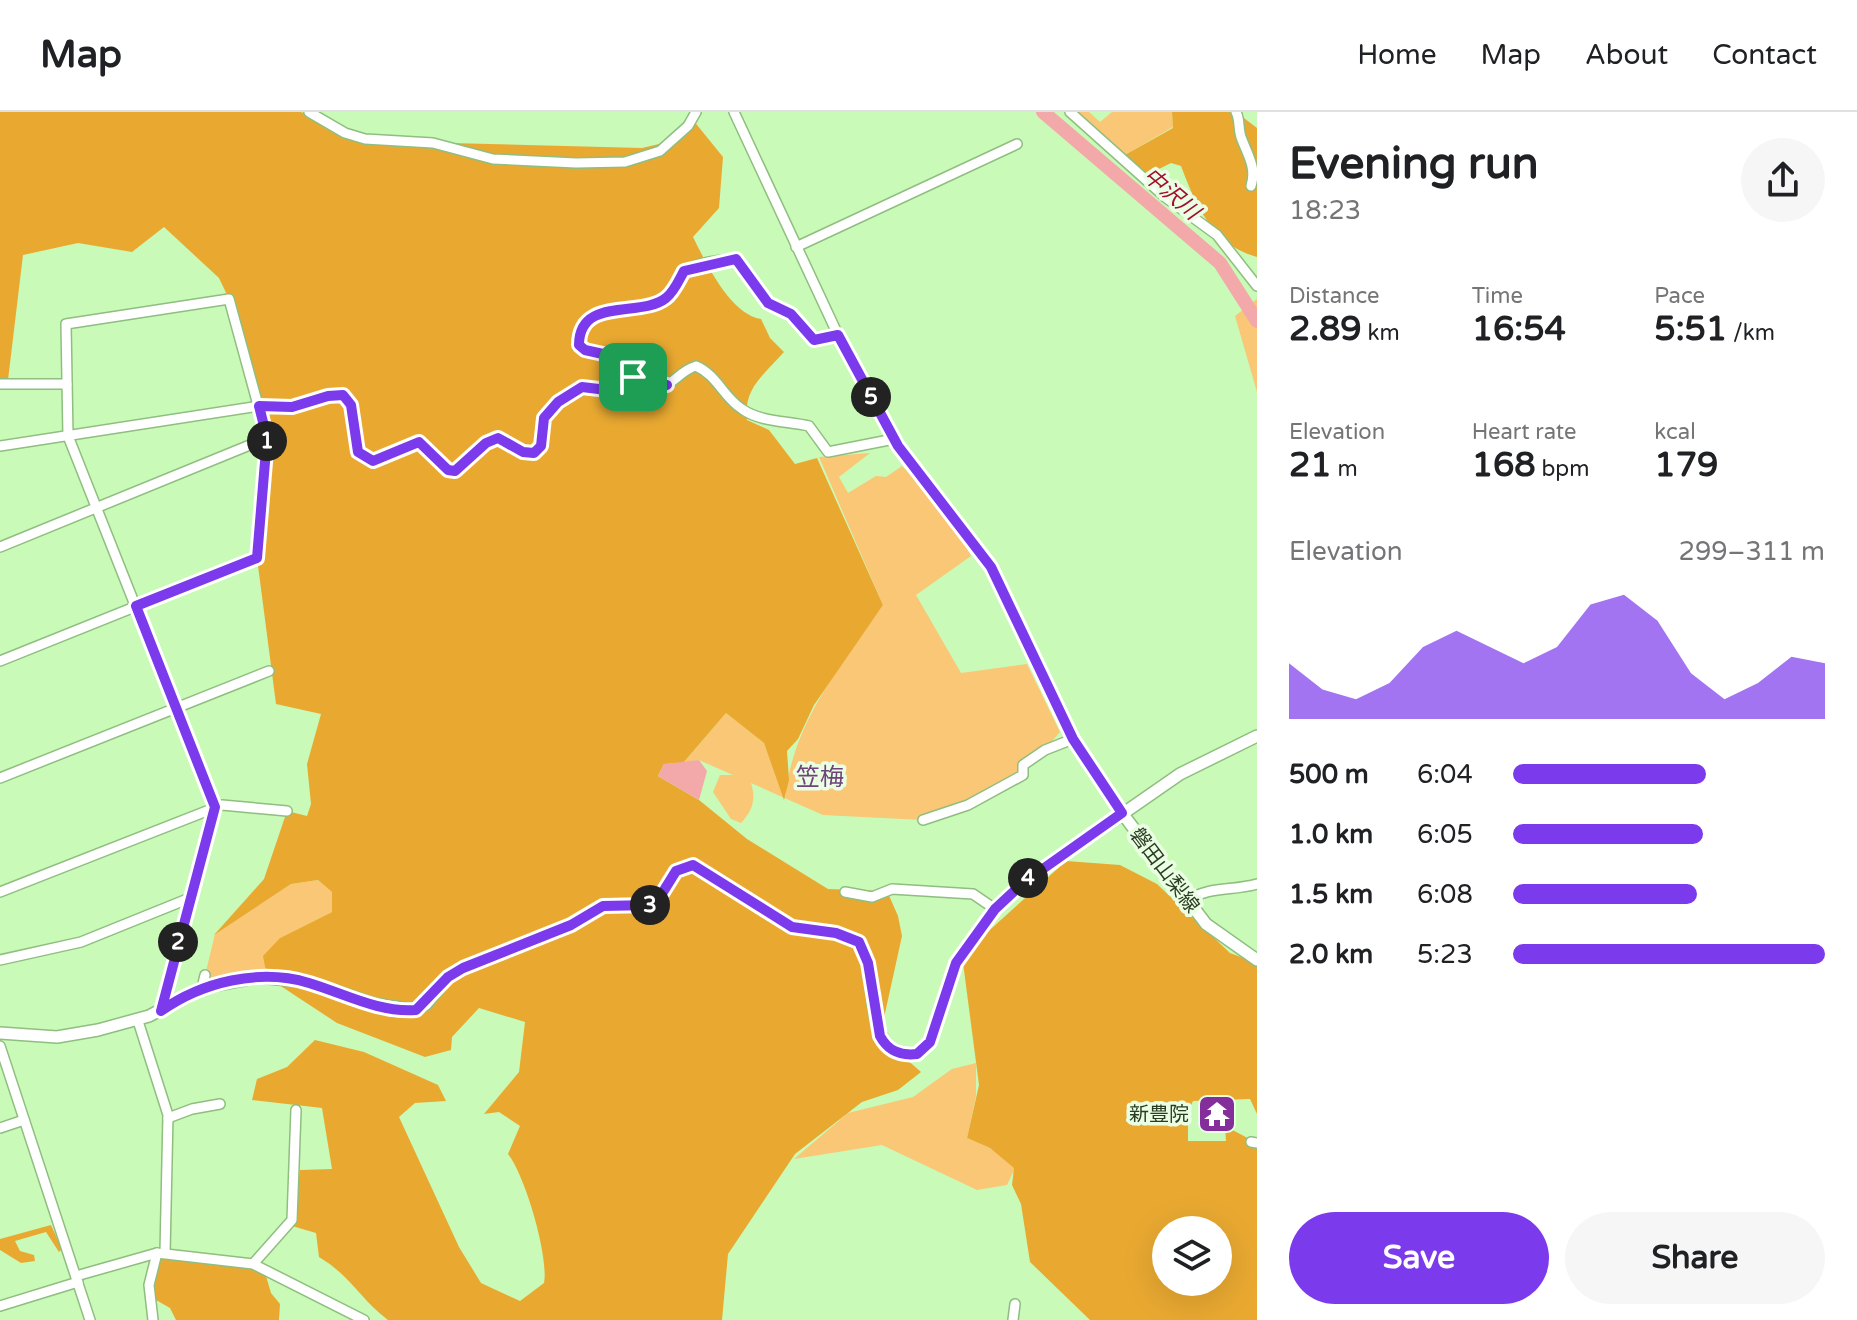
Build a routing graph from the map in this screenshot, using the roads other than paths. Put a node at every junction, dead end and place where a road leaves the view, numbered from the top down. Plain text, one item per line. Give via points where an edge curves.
1 (309, 112) edge
2 (696, 112) edge
3 (734, 112) edge
4 (1070, 112) edge
5 (1236, 112) edge
6 (1017, 144) dead end
7 (1251, 186) dead end
8 (796, 247) junction
9 (1257, 286) edge
10 (838, 335) junction
11 (0, 384) edge
12 (67, 384) junction
13 (667, 385) junction
14 (259, 406) junction
15 (68, 436) junction
16 (267, 438) junction
17 (894, 439) junction
18 (0, 446) edge
19 (97, 508) junction
20 (0, 547) edge
21 (136, 606) junction
22 (0, 661) edge
23 (269, 671) dead end
24 (176, 708) junction
25 (1257, 736) edge
26 (1073, 739) junction
27 (0, 778) edge
28 (215, 807) junction
29 (287, 811) dead end
30 (1122, 813) junction
31 (923, 820) dead end
32 (1257, 884) edge
33 (0, 892) edge
34 (845, 892) dead end
35 (190, 898) junction
36 (1188, 900) junction
37 (995, 909) junction
38 (0, 960) edge
39 (1257, 960) edge
40 (205, 975) dead end
41 (202, 988) junction
42 (161, 1011) junction
43 (138, 1021) junction
44 (0, 1033) edge
45 (0, 1046) edge
46 (220, 1104) dead end
47 (296, 1110) dead end
48 (168, 1118) junction
49 (24, 1120) junction
50 (0, 1128) edge
51 (161, 1253) junction
52 (253, 1264) junction
53 (77, 1279) junction
54 (1015, 1304) dead end
55 (0, 1306) edge
56 (357, 1319) edge
57 (90, 1320) edge
58 (153, 1320) edge
59 (1013, 1320) edge

1 - 2 street via 365,139 433,143 493,159 576,163 625,162 660,151
3 - 8 street
4 - 9 street via 1155,189 1217,235
5 - 7 street via 1250,155
6 - 8 street
8 - 10 street
10 - 13 street via 814,340 791,314 768,303 736,259 701,265 684,271 666,299 600,312 579,337 585,350 612,356 633,377
10 - 17 street
11 - 12 street
12 - 14 street via 66,324 229,299
12 - 15 street
13 - 14 street via 615,391 582,387 544,418 539,450 523,452 493,439 455,471 419,442 380,460 362,456 351,405 343,395 292,407
13 - 17 street via 696,366 739,408 760,418 809,426 828,452
14 - 15 street
14 - 16 street
15 - 18 street
15 - 19 street
16 - 19 street
16 - 21 street via 257,558
17 - 26 street via 991,567
19 - 20 street
19 - 21 street
21 - 22 street
21 - 24 street
23 - 24 street
24 - 27 street
24 - 28 street
25 - 30 main road, 磐田山梨線 via 1180,774
26 - 30 street
26 - 31 street via 1036,756 1023,765 1023,775 968,805
28 - 29 street
28 - 33 street
28 - 35 street
30 - 36 main road, 磐田山梨線
30 - 37 main road
32 - 36 street via 1204,890
34 - 37 street via 872,897 892,889 973,894
35 - 38 street via 81,942
35 - 42 street
36 - 39 main road, 磐田山梨線 via 1224,940
37 - 41 main road via 956,963 930,1042 908,1055 890,1049 880,1036 868,963 859,942 792,927 693,865 676,871 650,905 603,906 571,925 463,968 416,1010 374,1004 292,979 259,977
40 - 41 street
41 - 42 main road
42 - 43 main road
43 - 44 main road via 57,1037
43 - 48 street
45 - 49 street
46 - 48 street
47 - 52 street via 292,1220
48 - 51 street
49 - 50 street
49 - 53 street
51 - 52 street
51 - 53 street
51 - 58 street via 149,1285
52 - 56 street
53 - 55 street
53 - 57 street
54 - 59 street

